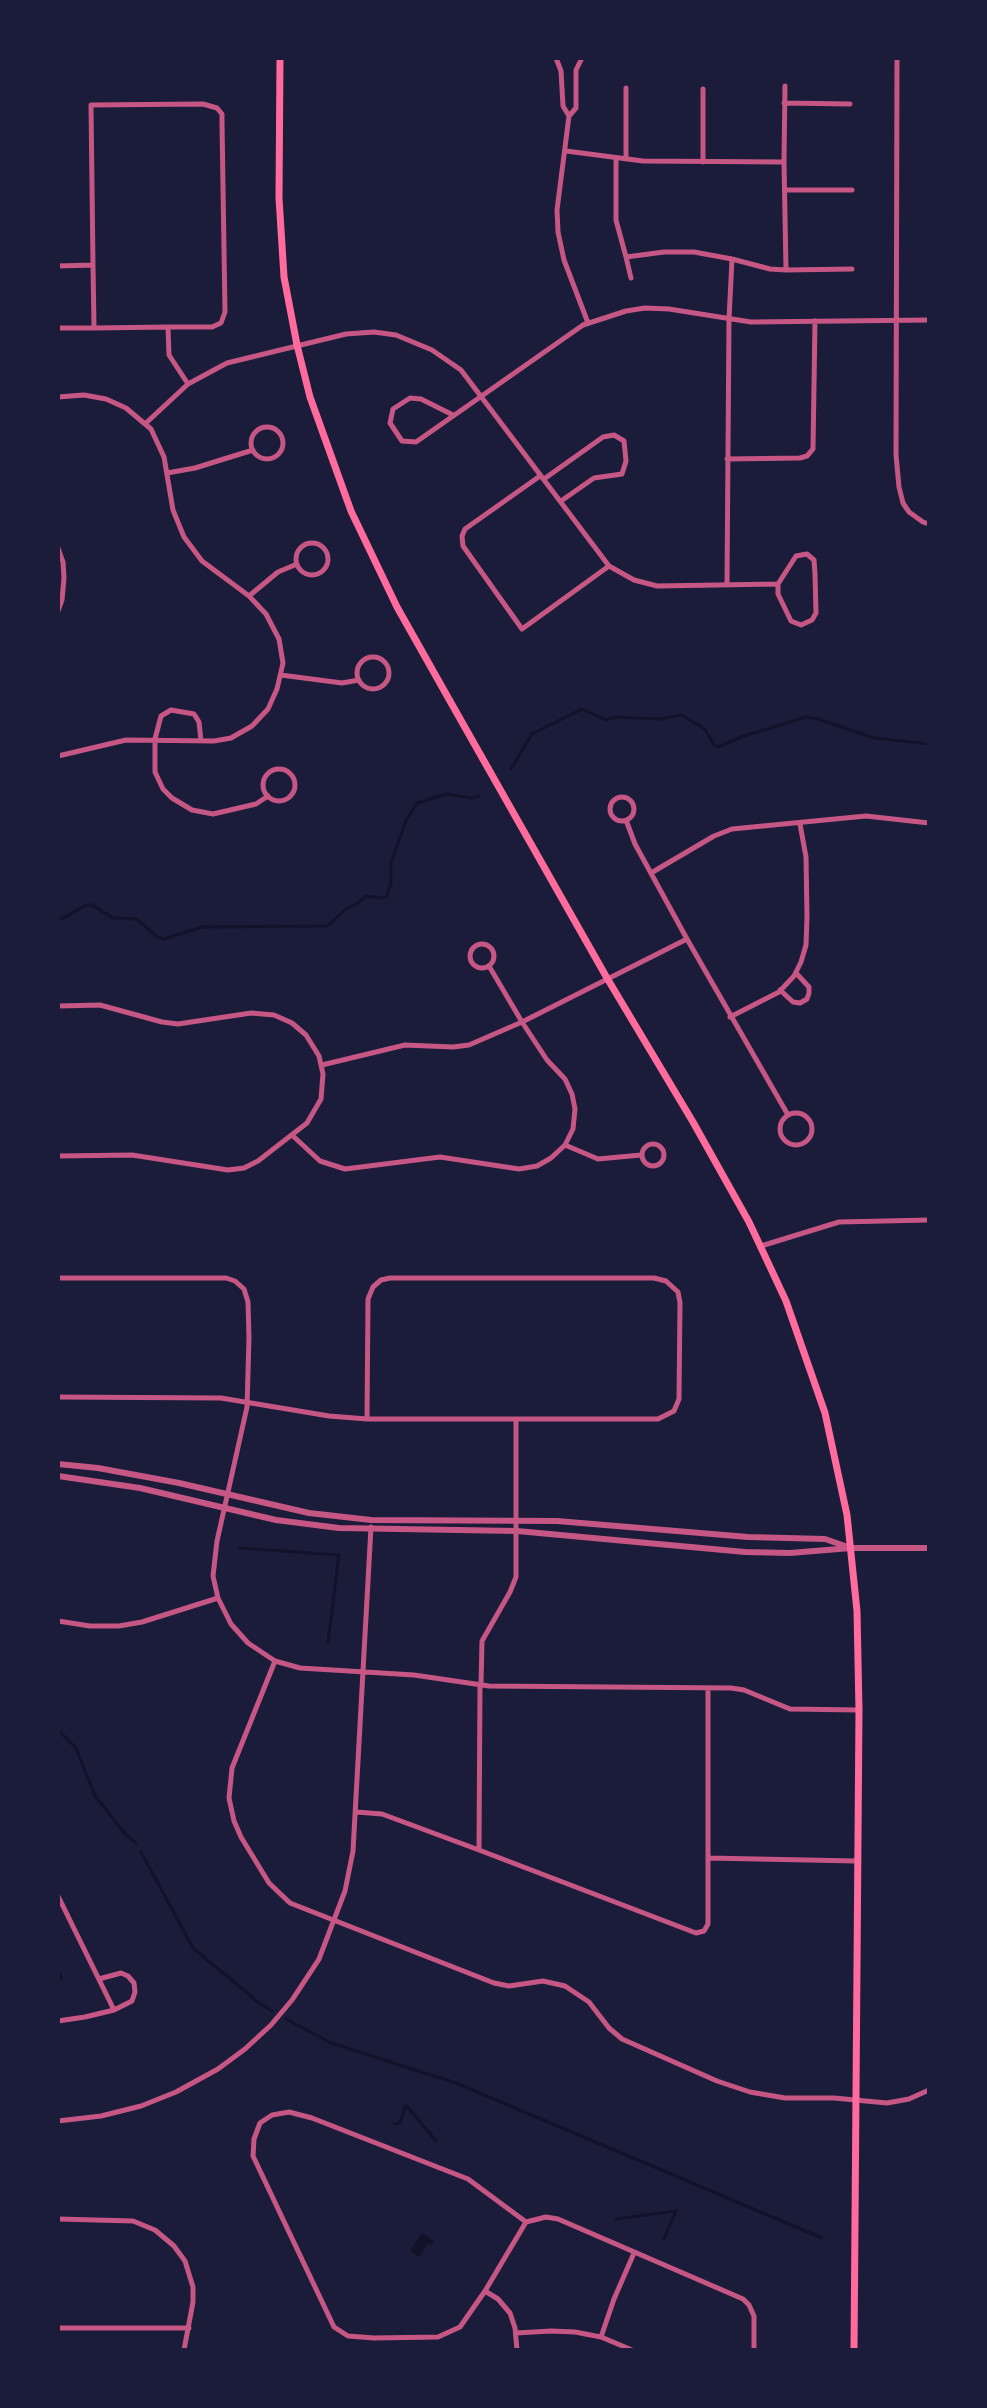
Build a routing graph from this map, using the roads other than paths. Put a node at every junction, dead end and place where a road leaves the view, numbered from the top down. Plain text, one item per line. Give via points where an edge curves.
1 (280, 58) edge
2 (556, 58) edge
3 (582, 58) edge
4 (897, 58) edge
5 (785, 86) dead end
6 (626, 88) dead end
7 (703, 89) dead end
8 (784, 103) junction
9 (850, 104) dead end
10 (569, 116) junction
11 (566, 151) junction
12 (616, 158) junction
13 (626, 159) junction
14 (703, 162) junction
15 (784, 162) junction
16 (785, 190) junction
17 (852, 190) dead end
18 (626, 257) junction
19 (732, 259) junction
20 (93, 265) junction
21 (58, 266) edge
22 (852, 269) dead end
23 (786, 270) junction
24 (631, 278) dead end
25 (729, 319) junction
26 (897, 320) junction
27 (929, 320) edge
28 (815, 321) junction
29 (588, 323) junction
30 (168, 327) junction
31 (58, 328) edge
32 (94, 328) junction
33 (297, 345) junction
34 (188, 384) junction
35 (482, 396) junction
36 (58, 397) edge
37 (453, 415) junction
38 (146, 423) junction
39 (253, 450) junction
40 (727, 459) junction
41 (167, 473) junction
42 (542, 477) junction
43 (561, 501) junction
44 (929, 524) edge
45 (58, 548) edge
46 (297, 564) junction
47 (609, 566) junction
48 (727, 584) junction
49 (778, 584) junction
50 (249, 596) junction
51 (58, 611) edge
52 (281, 675) junction
53 (359, 680) junction
54 (155, 739) junction
55 (201, 741) junction
56 (58, 756) edge
57 (268, 796) junction
58 (626, 820) junction
59 (929, 823) edge
60 (800, 824) junction
61 (651, 873) junction
62 (687, 939) junction
63 (489, 966) junction
64 (796, 973) junction
65 (607, 978) junction
66 (780, 990) junction
67 (58, 1006) edge
68 (730, 1017) junction
69 (522, 1022) junction
70 (322, 1065) junction
71 (788, 1115) junction
72 (293, 1136) junction
73 (565, 1145) junction
74 (641, 1155) junction
75 (58, 1156) edge
76 (929, 1220) edge
77 (761, 1246) junction
78 (58, 1278) edge
79 (58, 1397) edge
80 (248, 1401) junction
81 (367, 1419) junction
82 (516, 1420) junction
83 (58, 1464) edge
84 (58, 1476) edge
85 (226, 1495) junction
86 (224, 1507) junction
87 (371, 1520) junction
88 (517, 1520) junction
89 (371, 1530) junction
90 (517, 1531) junction
91 (851, 1548) junction
92 (929, 1548) edge
93 (218, 1598) junction
94 (58, 1621) edge
95 (275, 1661) junction
96 (363, 1671) junction
97 (480, 1685) junction
98 (708, 1688) junction
99 (859, 1710) junction
100 (356, 1812) junction
101 (479, 1850) junction
102 (708, 1858) junction
103 (856, 1861) junction
104 (58, 1896) edge
105 (335, 1921) junction
106 (99, 1979) junction
107 (114, 2010) junction
108 (58, 2021) edge
109 (929, 2090) edge
110 (855, 2101) junction
111 (58, 2121) edge
112 (58, 2219) edge
113 (526, 2222) junction
114 (634, 2253) junction
115 (485, 2291) junction
116 (58, 2328) edge
117 (189, 2328) junction
118 (516, 2333) junction
119 (601, 2337) junction
120 (184, 2350) edge
121 (517, 2350) edge
122 (632, 2350) edge
123 (754, 2350) edge
124 (854, 2350) edge

1 - 33 main road via 281,242
2 - 10 street
3 - 10 street via 576,70 576,108
4 - 26 street
5 - 8 street
6 - 13 street
7 - 14 street
8 - 9 street
8 - 15 street
10 - 11 street
11 - 12 street
11 - 29 street via 558,232
12 - 13 street
12 - 18 street via 616,220
13 - 14 street
14 - 15 street
15 - 16 street
16 - 17 street
16 - 23 street
18 - 19 street via 678,252
18 - 24 street
19 - 23 street
19 - 25 street
20 - 21 street
20 - 30 street via 91,105 217,107 222,114 225,314 214,327
20 - 32 street
22 - 23 street
25 - 28 street
25 - 29 street via 645,308
25 - 40 street
26 - 27 street
26 - 28 street
26 - 44 street via 899,487 909,512
28 - 40 street via 812,450 797,459
29 - 35 street
30 - 32 street
30 - 34 street via 169,355
31 - 32 street
33 - 34 street via 227,363
33 - 35 street via 355,332 396,335 450,360
33 - 65 main road via 327,446 397,607
34 - 38 street
35 - 37 street
35 - 42 street
36 - 38 street via 102,398
37 - 37 street via 410,398 392,410 390,423 401,440 411,443
38 - 41 street via 158,441
39 - 39 street via 263,458 274,457 282,447 281,437 272,429 260,429 252,438
39 - 41 street
40 - 48 street
41 - 50 street via 175,516 192,549 212,571
42 - 43 street
42 - 43 street via 603,437 614,435 625,442 621,475 595,477
42 - 47 street via 462,536 463,546 522,629
43 - 47 street
45 - 51 street via 64,585
46 - 46 street via 306,574 319,573 326,566 326,553 317,545 305,545
46 - 50 street
47 - 48 street via 657,586
48 - 49 street
49 - 49 street via 796,556 813,558 816,613 811,621 791,621
50 - 52 street via 276,630
52 - 53 street via 342,683
52 - 55 street via 272,703 252,726 226,740
53 - 53 street via 367,687 380,687 387,680 387,667 379,659 366,659 358,668
54 - 55 street
54 - 55 street via 162,714 177,710 197,716
54 - 56 street via 120,740
54 - 57 street via 158,781 187,808 219,814
57 - 57 street via 290,796 295,784 290,774 270,772 263,785
58 - 58 street via 633,813 632,804 623,797 615,799 611,814
58 - 61 street
59 - 60 street via 866,816
60 - 61 street via 730,829
60 - 64 street via 807,938
61 - 62 street
62 - 65 street
62 - 68 street
63 - 63 street via 491,949 476,946 470,954 472,963
63 - 69 street
64 - 66 street
64 - 66 street via 809,987 807,999 792,1002
65 - 69 street
65 - 77 main road
66 - 68 street
67 - 70 street via 100,1005 172,1024 251,1013 274,1015 306,1035
68 - 71 street
69 - 70 street via 464,1046 408,1045
69 - 73 street via 572,1094 574,1123
70 - 72 street via 318,1105
71 - 71 street via 781,1126 783,1138 804,1143 810,1122 801,1114
72 - 73 street via 320,1161 350,1169 440,1157 525,1168 545,1163
72 - 75 street via 253,1165 238,1169 132,1155
73 - 74 street via 598,1159
74 - 74 street via 653,1166 664,1153 652,1143
76 - 77 street via 839,1222
77 - 91 main road via 825,1413
78 - 80 street via 235,1281 248,1302
79 - 80 street
80 - 81 street
80 - 85 street
81 - 82 street
81 - 82 street via 368,1299 376,1284 390,1278 654,1278 676,1290 679,1399 668,1415 647,1420
82 - 88 street
83 - 85 street
84 - 86 street
85 - 86 street
85 - 87 street
86 - 89 street via 307,1526
86 - 93 street via 213,1563
87 - 88 street
87 - 89 street
88 - 90 street
88 - 91 street via 825,1539
89 - 90 street
89 - 96 street
90 - 91 street via 745,1552
90 - 97 street via 516,1577 482,1641
91 - 92 street
91 - 99 main road
93 - 94 street via 119,1626
93 - 95 street via 239,1635
95 - 96 street
95 - 105 street via 232,1768 230,1809 274,1889 297,1907
96 - 97 street
96 - 100 street
97 - 98 street
97 - 101 street
98 - 99 street via 742,1689 790,1709
98 - 102 street
99 - 103 main road
100 - 101 street via 382,1814
100 - 105 street via 350,1875
101 - 102 street via 696,1933 707,1926
102 - 103 street
103 - 110 main road
104 - 106 street
105 - 110 street via 494,1983 543,1981 565,1986 589,2002 622,2039 731,2086 770,2096
105 - 111 street via 319,1959 292,2000 237,2055 153,2102 115,2114
106 - 107 street
106 - 107 street via 121,1973 132,1981 132,2001
107 - 108 street
109 - 110 street via 894,2102
110 - 124 main road
112 - 117 street via 127,2219 166,2238 191,2276
113 - 114 street via 555,2218
113 - 115 street
113 - 115 street via 468,2179 308,2116 279,2113 258,2126 254,2160 328,2317 340,2332 355,2337 440,2337 464,2324
114 - 119 street
114 - 123 street via 747,2302 755,2318
115 - 118 street via 509,2311
116 - 117 street
117 - 120 street
118 - 119 street via 561,2331
118 - 121 street
119 - 122 street

